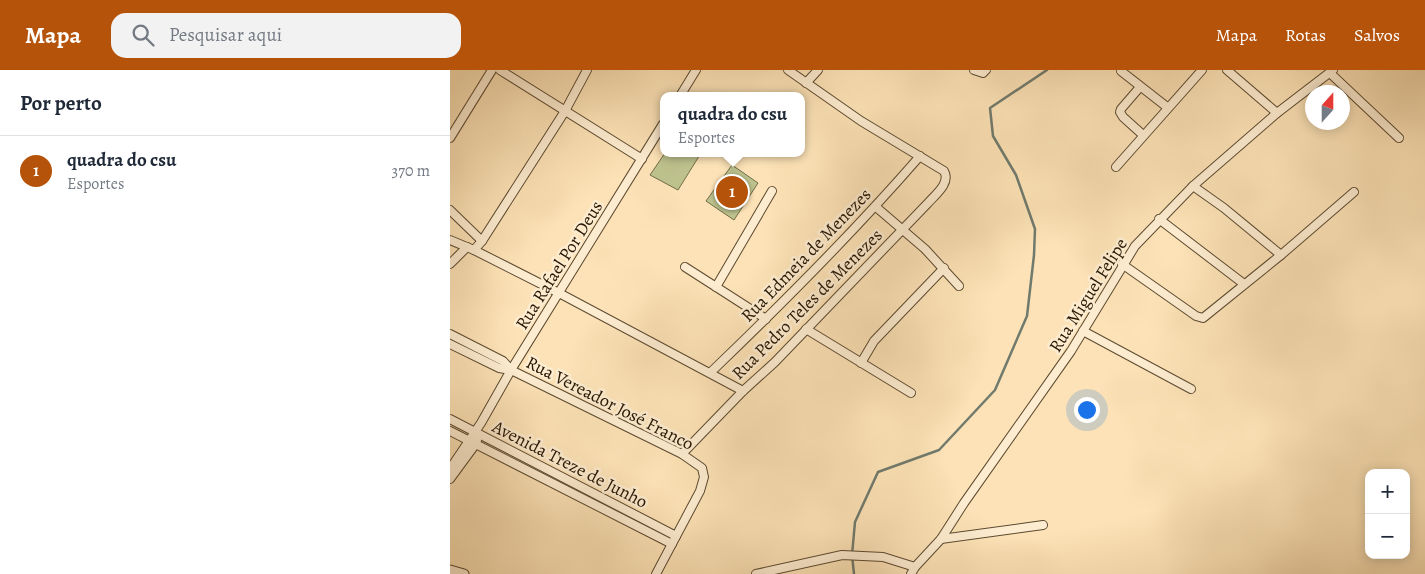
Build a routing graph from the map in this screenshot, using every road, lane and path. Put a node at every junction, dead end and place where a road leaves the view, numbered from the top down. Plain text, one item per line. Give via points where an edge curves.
1 (492, 70) edge
2 (500, 70) edge
3 (587, 70) edge
4 (696, 70) edge
5 (788, 70) edge
6 (818, 70) edge
7 (974, 70) edge
8 (986, 70) edge
9 (1202, 70) edge
10 (1227, 70) edge
11 (1120, 71) dead end
12 (1331, 71) edge
13 (806, 82) junction
14 (1140, 88) junction
15 (682, 92) edge
16 (1167, 108) junction
17 (565, 111) junction
18 (1277, 113) junction
19 (660, 129) edge
20 (1143, 135) junction
21 (450, 138) edge
22 (1399, 138) dead end
23 (920, 156) junction
24 (642, 159) junction
25 (1116, 167) dead end
26 (1193, 186) junction
27 (772, 192) dead end
28 (1354, 192) dead end
29 (876, 207) junction
30 (450, 210) edge
31 (1159, 219) junction
32 (902, 228) junction
33 (450, 240) edge
34 (482, 241) junction
35 (471, 248) junction
36 (1281, 255) junction
37 (450, 264) edge
38 (1122, 264) junction
39 (685, 267) dead end
40 (944, 268) junction
41 (1244, 284) junction
42 (959, 286) dead end
43 (716, 287) junction
44 (559, 293) junction
45 (766, 319) junction
46 (806, 329) junction
47 (1083, 331) junction
48 (450, 334) edge
49 (450, 344) edge
50 (861, 363) junction
51 (511, 370) junction
52 (711, 372) junction
53 (1191, 389) dead end
54 (743, 391) junction
55 (911, 393) dead end
56 (450, 419) edge
57 (450, 431) edge
58 (476, 433) junction
59 (472, 443) junction
60 (682, 454) junction
61 (450, 469) edge
62 (450, 479) edge
63 (1043, 525) dead end
64 (676, 536) junction
65 (941, 539) junction
66 (672, 544) junction
67 (450, 570) edge
68 (913, 570) edge
69 (464, 574) edge
70 (656, 574) edge
71 (756, 574) edge

1 - 21 street
2 - 17 street
3 - 17 street
4 - 15 street
5 - 13 street
6 - 13 street
7 - 8 street via 983,73
9 - 16 street
10 - 18 street
11 - 14 street
12 - 18 street, Rua Miguel Felipe
12 - 22 street
13 - 23 street via 861,121
14 - 16 street
14 - 20 street via 1120,112
16 - 20 street
17 - 24 street
17 - 34 street
18 - 26 street, Rua Miguel Felipe
19 - 24 street, Rua Rafael Por Deus
20 - 25 street
23 - 29 street, Rua Edmeia de Menezes
23 - 32 street, Rua Pedro Teles de Menezes via 944,172 946,178 928,204
24 - 44 street, Rua Rafael Por Deus
26 - 31 street, Rua Miguel Felipe
26 - 36 street
27 - 43 street
28 - 36 street
29 - 32 street
29 - 45 street, Rua Edmeia de Menezes
30 - 34 street
31 - 38 street, Rua Miguel Felipe
31 - 41 street
32 - 40 street
32 - 46 street, Rua Pedro Teles de Menezes
33 - 35 street
34 - 35 street
35 - 37 street
35 - 44 street
36 - 41 street
38 - 41 street via 1200,318
38 - 47 street, Rua Miguel Felipe
39 - 43 street
40 - 42 street
40 - 50 street via 874,341
43 - 45 street
44 - 51 street, Rua Rafael Por Deus
44 - 52 street
45 - 52 street, Rua Edmeia de Menezes
46 - 50 street
46 - 54 street, Rua Pedro Teles de Menezes
47 - 53 street
47 - 65 street, Rua Miguel Felipe
48 - 51 street, Rua Vereador José Franco via 504,361
49 - 51 street, Rua Vereador José Franco via 499,368
50 - 55 street
51 - 58 street, Rua Rafael Por Deus
51 - 60 street, Rua Vereador José Franco
52 - 54 street
54 - 60 street, Rua Pedro Teles de Menezes
56 - 58 street, Avenida Treze de Junho
57 - 59 street
58 - 59 street, Rua Rafael Por Deus
58 - 64 street, Avenida Treze de Junho
59 - 61 street, Rua Rafael Por Deus
59 - 62 street, Rua Rafael Por Deus
59 - 66 street
60 - 64 street, Rua Vereador José Franco via 702,468 704,477 693,507
63 - 65 street
64 - 66 street
65 - 68 street, Rua Miguel Felipe
66 - 70 street
67 - 69 street
68 - 71 street via 883,556 842,555

